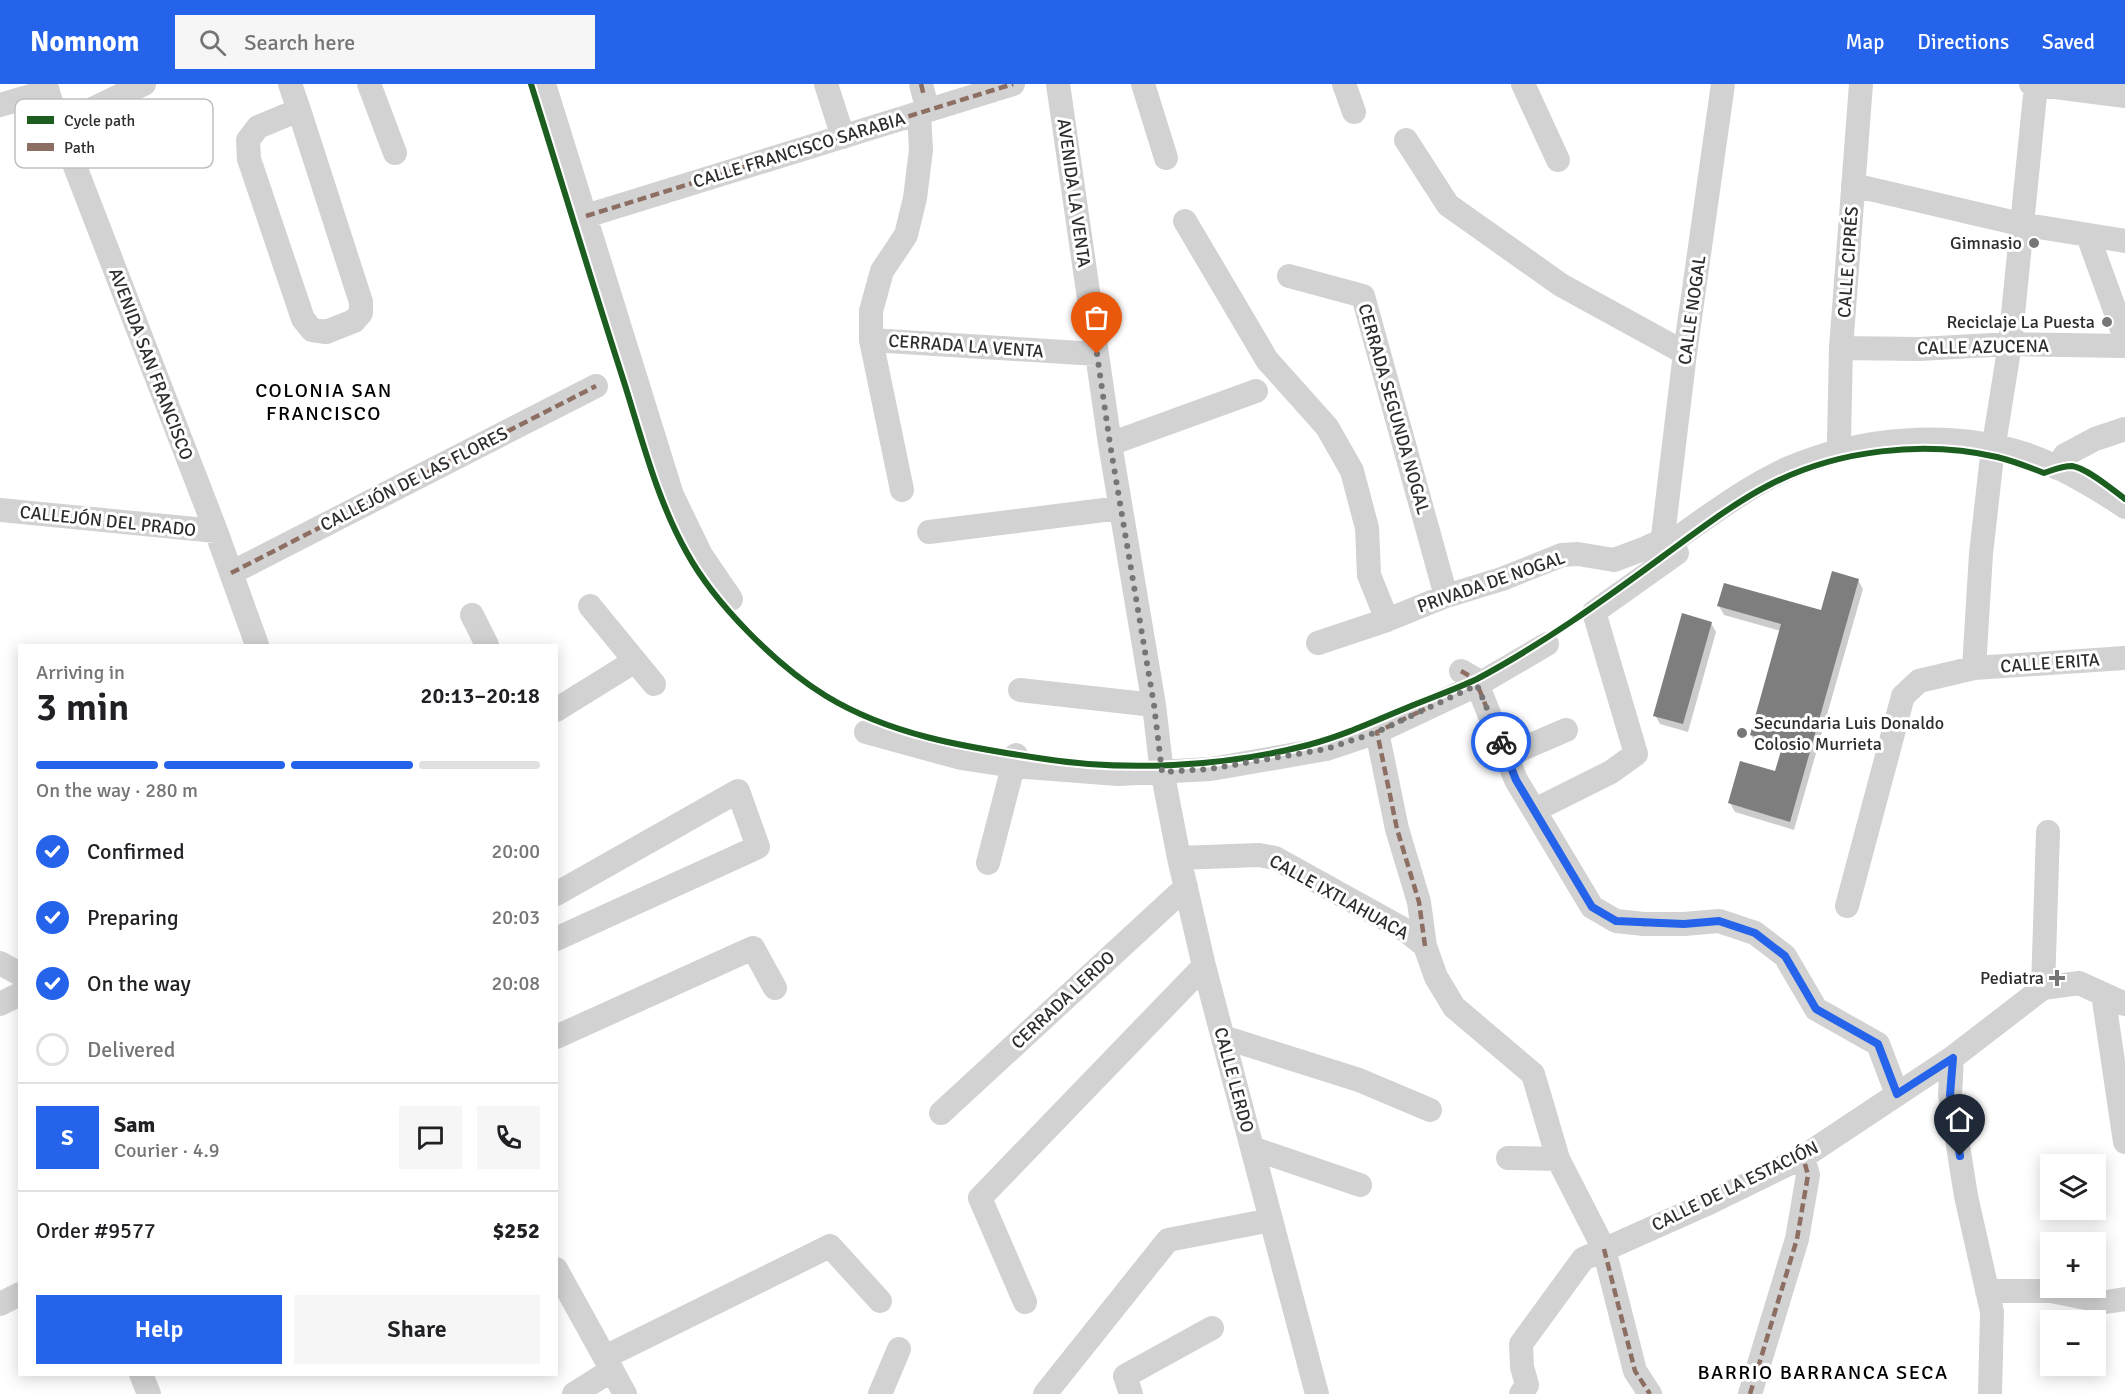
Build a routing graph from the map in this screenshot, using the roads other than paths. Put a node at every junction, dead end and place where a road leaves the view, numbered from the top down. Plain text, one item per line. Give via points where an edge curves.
1 (144, 84) edge
2 (290, 84) edge
3 (369, 84) edge
4 (544, 84) edge
5 (826, 84) edge
6 (1013, 84) edge
7 (1058, 84) edge
8 (1143, 84) edge
9 (1344, 84) edge
10 (1523, 84) edge
11 (1724, 84) edge
12 (1862, 84) edge
13 (2031, 84) edge
14 (2036, 85) edge
15 (46, 88) edge
16 (2125, 96) edge
17 (921, 98) edge
18 (15, 99) edge
19 (16, 99) edge
20 (113, 99) edge
21 (0, 105) edge
22 (299, 110) junction
23 (1354, 112) dead end
24 (843, 137) junction
25 (1406, 140) dead end
26 (395, 153) dead end
27 (1166, 158) dead end
28 (1558, 160) dead end
29 (76, 168) edge
30 (1853, 185) junction
31 (586, 216) junction
32 (1185, 221) dead end
33 (2020, 224) junction
34 (2088, 236) junction
35 (2125, 241) edge
36 (1289, 276) dead end
37 (2125, 338) edge
38 (871, 340) junction
39 (2010, 344) junction
40 (2125, 346) edge
41 (1841, 348) junction
42 (1685, 353) junction
43 (1097, 354) junction
44 (596, 386) dead end
45 (1256, 391) dead end
46 (2125, 429) edge
47 (1839, 440) dead end
48 (1110, 444) junction
49 (1994, 447) junction
50 (2057, 468) junction
51 (902, 490) dead end
52 (2125, 507) edge
53 (1120, 508) junction
54 (0, 510) edge
55 (216, 531) junction
56 (929, 532) dead end
57 (1670, 544) junction
58 (231, 573) junction
59 (1446, 596) junction
60 (731, 599) dead end
61 (590, 606) dead end
62 (472, 615) dead end
63 (1387, 620) junction
64 (1318, 643) dead end
65 (258, 644) edge
66 (486, 644) edge
67 (1547, 644) dead end
68 (2125, 658) edge
69 (635, 661) junction
70 (1974, 668) junction
71 (1469, 678) junction
72 (654, 684) dead end
73 (1020, 690) dead end
74 (1154, 705) junction
75 (558, 709) edge
76 (1566, 730) dead end
77 (866, 732) dead end
78 (1377, 732) junction
79 (1506, 756) junction
80 (1014, 760) junction
81 (1162, 769) junction
82 (1534, 810) junction
83 (2048, 832) dead end
84 (1179, 858) junction
85 (988, 863) dead end
86 (1186, 887) junction
87 (558, 893) edge
88 (1847, 906) dead end
89 (558, 938) edge
90 (1425, 946) junction
91 (0, 963) edge
92 (1204, 966) junction
93 (18, 973) edge
94 (775, 988) dead end
95 (2043, 988) junction
96 (2103, 994) junction
97 (18, 995) edge
98 (0, 1004) edge
99 (2125, 1004) edge
100 (558, 1036) edge
101 (1223, 1037) junction
102 (1953, 1058) junction
103 (1897, 1094) junction
104 (1430, 1110) dead end
105 (940, 1113) dead end
106 (2125, 1142) edge
107 (1252, 1148) junction
108 (1803, 1157) junction
109 (1508, 1158) dead end
110 (1557, 1159) junction
111 (1360, 1185) dead end
112 (1271, 1220) junction
113 (1604, 1249) junction
114 (558, 1274) edge
115 (1987, 1291) junction
116 (18, 1295) edge
117 (2125, 1299) edge
118 (880, 1301) dead end
119 (1025, 1302) dead end
120 (0, 1304) edge
121 (1212, 1328) dead end
122 (899, 1349) dead end
123 (142, 1376) edge
124 (596, 1376) edge
125 (149, 1394) edge
126 (625, 1394) edge
127 (880, 1394) edge
128 (1045, 1394) edge
129 (1131, 1394) edge
130 (1316, 1394) edge
131 (1521, 1394) edge
132 (1650, 1394) edge
133 (1750, 1394) edge
134 (1990, 1394) edge

1 - 20 street
2 - 22 street
3 - 26 street
4 - 31 street
5 - 24 street
6 - 17 street, CALLE FRANCISCO SARABIA
7 - 43 street, AVENIDA LA VENTA
8 - 27 street
9 - 23 street
10 - 28 street
11 - 42 street, CALLE NOGAL
12 - 30 street, CALLE CIPRÉS
13 - 14 street
14 - 16 street
14 - 33 street
15 - 19 street
17 - 24 street, CALLE FRANCISCO SARABIA
17 - 38 street via 921,150 915,198 906,235 882,271 871,311
18 - 21 street
22 - 22 street via 361,302 361,313 354,321 326,332 312,330 303,319 249,159 248,140 258,127
24 - 31 street, CALLE FRANCISCO SARABIA
25 - 42 street via 1448,205 1561,285
29 - 55 street, AVENIDA SAN FRANCISCO
30 - 33 street
30 - 41 street, CALLE CIPRÉS
31 - 60 street via 672,495 701,555
32 - 63 street via 1267,360 1327,427 1352,471 1367,528 1369,575
33 - 34 street
33 - 39 street
34 - 35 street
34 - 37 street
36 - 59 street, CERRADA SEGUNDA NOGAL via 1363,296
38 - 43 street, CERRADA LA VENTA
38 - 51 street
39 - 40 street, CALLE AZUCENA
39 - 41 street, CALLE AZUCENA
39 - 49 street
41 - 47 street, CALLE CIPRÉS
42 - 57 street, CALLE NOGAL
43 - 48 street, AVENIDA LA VENTA
44 - 58 street, CALLEJÓN DE LAS FLORES
45 - 48 street
46 - 50 street via 2065,454
48 - 53 street, AVENIDA LA VENTA
49 - 50 street via 2023,453
49 - 57 street via 1916,440 1821,456 1758,484
49 - 70 street via 1981,554
50 - 52 street
53 - 56 street
53 - 74 street, AVENIDA LA VENTA
54 - 55 street, CALLEJÓN DEL PRADO
55 - 58 street, AVENIDA SAN FRANCISCO
57 - 59 street, PRIVADA DE NOGAL via 1659,542 1614,560 1562,555
57 - 82 street via 1594,612 1636,754 1611,772
58 - 65 street, AVENIDA SAN FRANCISCO
59 - 63 street, PRIVADA DE NOGAL
61 - 69 street
62 - 66 street
63 - 64 street, PRIVADA DE NOGAL
67 - 71 street
68 - 70 street, CALLE ERITA
69 - 72 street
69 - 75 street
70 - 88 street, CALLE ERITA via 1919,681 1903,696
71 - 78 street
71 - 79 street
73 - 74 street
74 - 81 street, AVENIDA LA VENTA
76 - 79 street
77 - 80 street via 961,758
78 - 81 street via 1326,749 1210,769
78 - 90 street via 1397,829 1419,902
79 - 82 street
80 - 81 street via 1118,774
80 - 85 street
81 - 84 street, CALLE LERDO
82 - 103 street via 1592,907 1616,921 1719,921 1755,933 1785,956 1816,1009 1878,1044
83 - 95 street
84 - 86 street, CALLE LERDO
84 - 90 street, CALLE IXTLAHUACA via 1275,858 1405,930
86 - 92 street, CALLE LERDO
86 - 105 street, CERRADA LERDO
87 - 89 street via 738,791 758,847
90 - 110 street, CALLE IXTLAHUACA via 1436,977 1454,1007 1533,1074
91 - 93 street
92 - 101 street, CALLE LERDO
92 - 119 street via 980,1198
94 - 100 street via 753,948
95 - 96 street via 2079,984
95 - 102 street, CALLE DE LA ESTACIÓN
96 - 99 street
96 - 106 street
97 - 98 street
101 - 104 street via 1359,1080
101 - 107 street, CALLE LERDO
102 - 103 street, CALLE DE LA ESTACIÓN
102 - 115 street via 1950,1095 1966,1196
103 - 108 street, CALLE DE LA ESTACIÓN
107 - 111 street
107 - 112 street, CALLE LERDO
108 - 113 street, CALLE DE LA ESTACIÓN
108 - 133 street via 1808,1176 1797,1239
109 - 110 street
110 - 113 street, CALLE IXTLAHUACA
112 - 128 street via 1168,1240
112 - 130 street, CALLE LERDO
113 - 131 street, CALLE DE LA ESTACIÓN via 1583,1259 1521,1344 1527,1385
113 - 132 street, CALLE IXTLAHUACA via 1635,1371
114 - 124 street
115 - 117 street via 2051,1291 2106,1302
115 - 134 street via 1992,1312
116 - 120 street
118 - 124 street via 830,1246
121 - 129 street via 1125,1376
122 - 127 street
123 - 125 street
124 - 126 street

